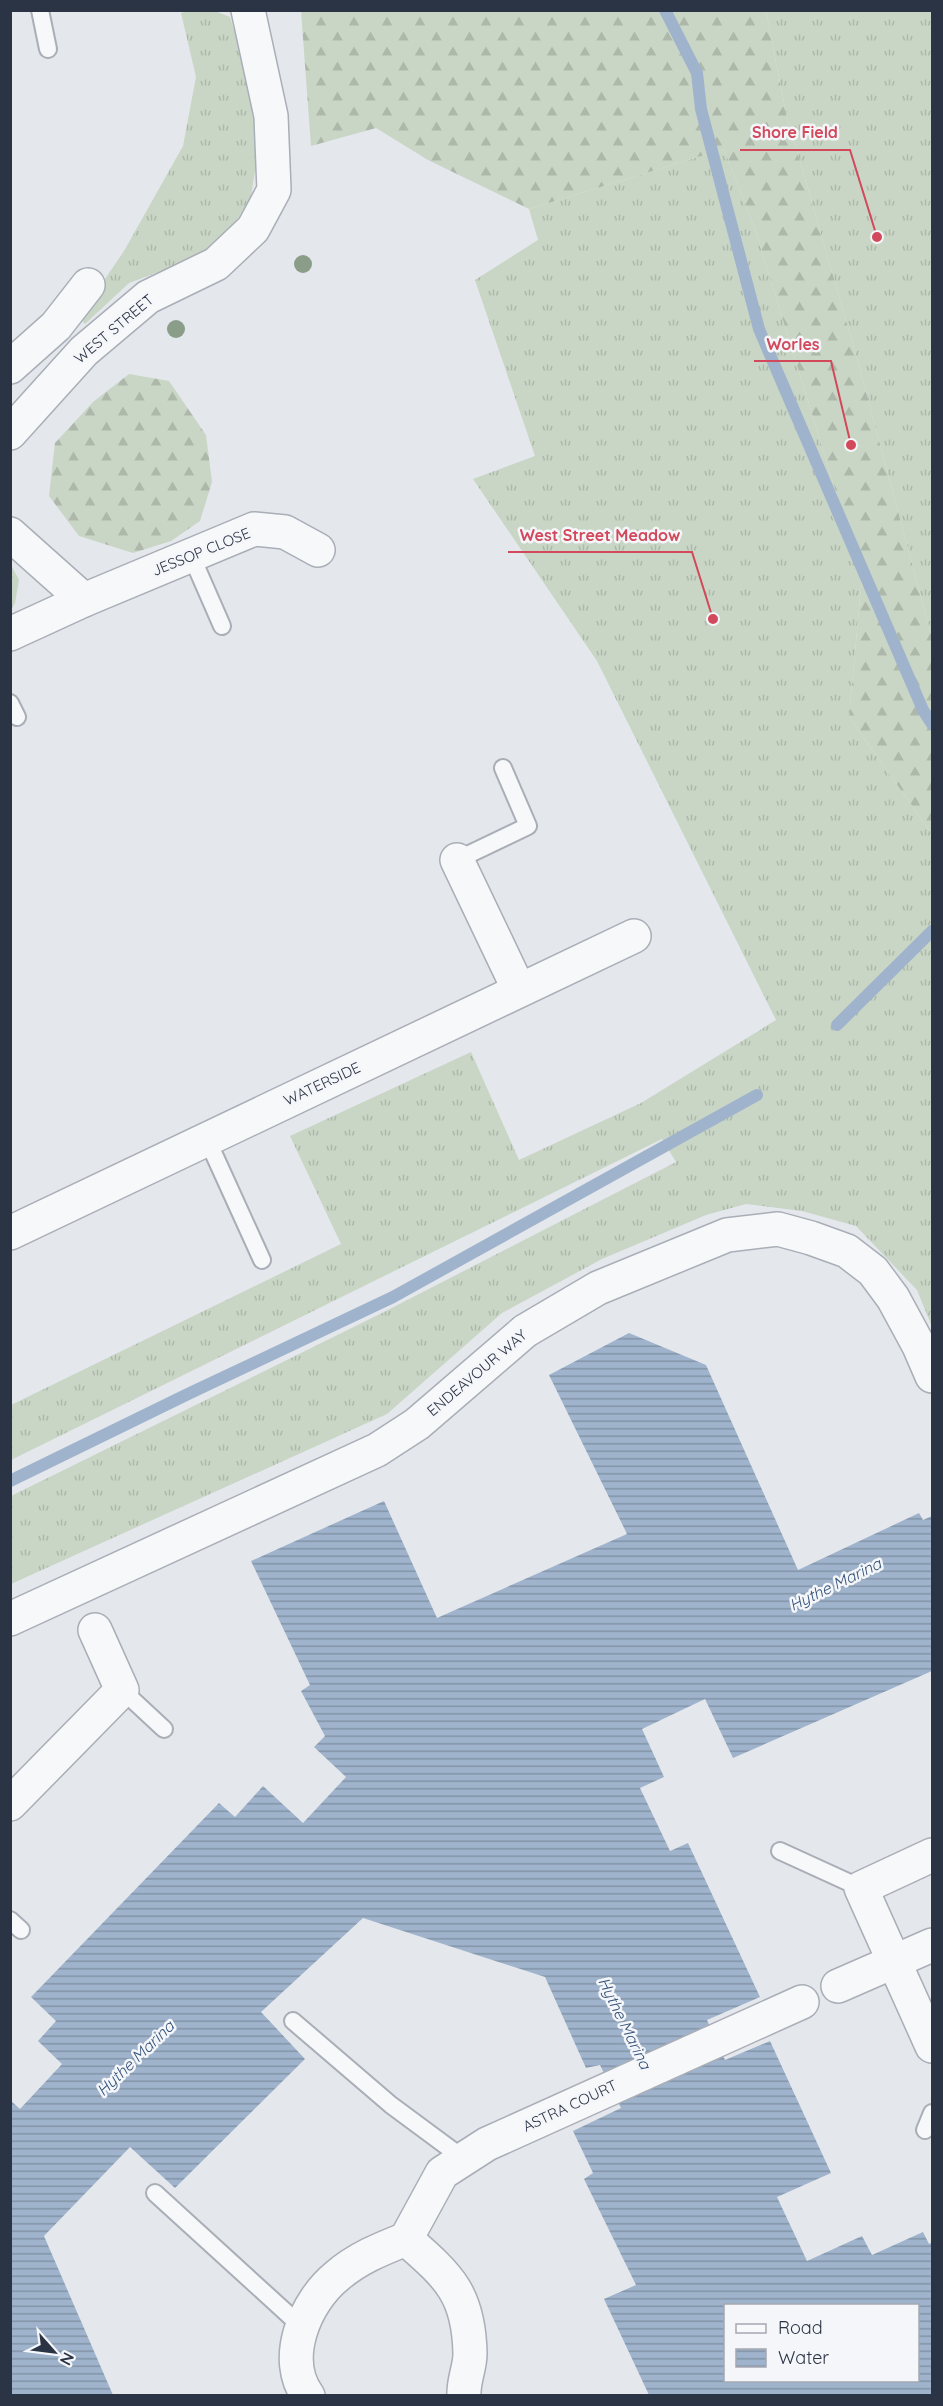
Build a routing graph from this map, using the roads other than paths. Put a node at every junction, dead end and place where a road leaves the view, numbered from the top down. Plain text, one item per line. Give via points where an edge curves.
1 (40, 10) edge
2 (248, 10) edge
3 (48, 48) dead end
4 (88, 285) dead end
5 (10, 367) edge
6 (10, 433) edge
7 (10, 534) edge
8 (318, 550) dead end
9 (191, 555) junction
10 (84, 600) junction
11 (222, 626) dead end
12 (10, 634) edge
13 (503, 768) dead end
14 (457, 860) joint
15 (634, 936) dead end
16 (519, 990) junction
17 (207, 1139) junction
18 (10, 1233) edge
19 (262, 1260) dead end
20 (933, 1376) edge
21 (10, 1619) edge
22 (95, 1630) dead end
23 (122, 1690) junction
24 (164, 1729) dead end
25 (14, 1790) edge
26 (780, 1851) dead end
27 (933, 1855) edge
28 (861, 1888) junction
29 (933, 1945) edge
30 (894, 1961) junction
31 (838, 1986) dead end
32 (802, 2002) dead end
33 (293, 2021) dead end
34 (933, 2046) edge
35 (933, 2113) edge
36 (925, 2130) dead end
37 (464, 2159) junction
38 (155, 2193) dead end
39 (406, 2239) junction
40 (302, 2327) junction
41 (308, 2396) edge
42 (464, 2396) edge

1 - 3 lane
2 - 6 street, WEST STREET via 271,116 274,189 253,229 216,264 148,297 84,351
4 - 5 street via 56,326
7 - 10 street
8 - 9 street, JESSOP CLOSE via 285,532 254,529
9 - 10 street, JESSOP CLOSE
9 - 11 lane
10 - 12 street, JESSOP CLOSE
13 - 14 lane via 528,826
14 - 16 street
15 - 16 street, WATERSIDE
16 - 17 street, WATERSIDE
17 - 18 street, WATERSIDE
17 - 19 lane
20 - 21 street, ENDEAVOUR WAY via 893,1298 873,1271 847,1251 778,1229 727,1236 598,1288 525,1331 417,1424 377,1450
22 - 23 street
23 - 24 lane
23 - 25 street
26 - 28 lane
27 - 28 street
28 - 30 street
29 - 30 street
30 - 31 street
30 - 34 street
32 - 37 street, ASTRA COURT via 487,2144
33 - 37 lane via 391,2105
35 - 36 lane
37 - 39 street, ASTRA COURT via 442,2173
38 - 40 lane
39 - 40 street via 369,2253 335,2277
39 - 42 street via 442,2271 458,2293 470,2355
40 - 41 street via 295,2368

